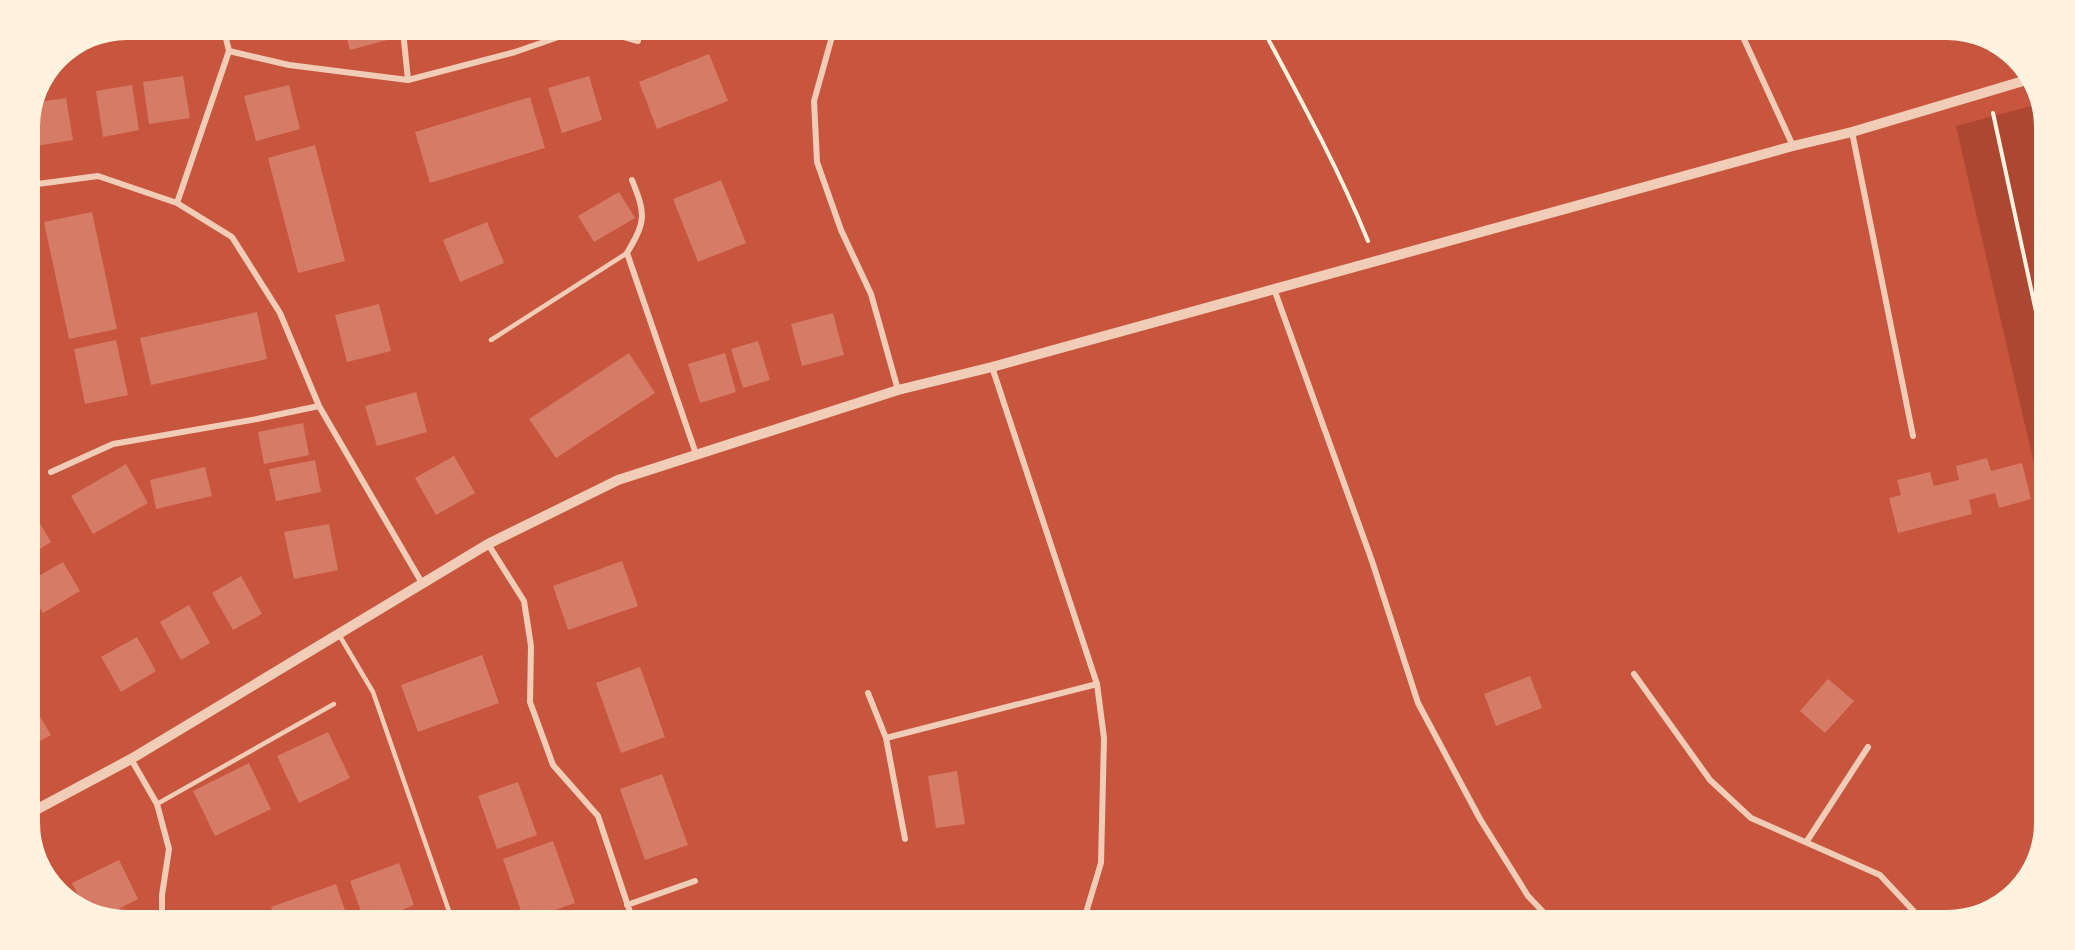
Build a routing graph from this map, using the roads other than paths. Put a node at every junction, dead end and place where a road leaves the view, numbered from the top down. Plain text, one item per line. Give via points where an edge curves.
1 (227, 40) edge
2 (404, 40) edge
3 (550, 40) edge
4 (635, 40) edge
5 (830, 40) edge
6 (1744, 40) edge
7 (638, 41) dead end
8 (230, 51) junction
9 (408, 80) junction
10 (2021, 81) edge
11 (1852, 132) junction
12 (1793, 146) junction
13 (632, 180) dead end
14 (41, 184) edge
15 (177, 203) junction
16 (627, 253) junction
17 (1274, 289) junction
18 (491, 340) dead end
19 (992, 368) junction
20 (898, 390) junction
21 (319, 406) junction
22 (1913, 436) dead end
23 (696, 454) junction
24 (51, 472) dead end
25 (488, 544) junction
26 (422, 583) junction
27 (338, 633) junction
28 (1634, 674) dead end
29 (1097, 684) junction
30 (868, 693) dead end
31 (334, 704) dead end
32 (886, 738) junction
33 (1868, 747) dead end
34 (131, 759) junction
35 (158, 804) junction
36 (41, 807) edge
37 (905, 839) dead end
38 (1807, 841) junction
39 (695, 881) dead end
40 (627, 905) junction
41 (162, 910) edge
42 (449, 910) edge
43 (629, 910) edge
44 (1087, 910) edge
45 (1541, 910) edge
46 (1913, 910) edge

1 - 8 street
2 - 9 street
3 - 9 street
4 - 7 street
5 - 20 street via 814,101 817,162 841,230 871,294
6 - 12 street
8 - 9 street via 289,65
8 - 15 street
10 - 11 street
11 - 12 street
11 - 22 street
12 - 17 street
13 - 16 street via 642,204 643,221
14 - 15 street via 98,176
15 - 21 street via 232,237 280,313
16 - 18 lane
16 - 23 street
17 - 19 street
17 - 45 street via 1372,561 1418,703 1480,819 1528,896
19 - 20 street
19 - 29 street
20 - 23 street
21 - 24 street via 113,444
21 - 26 street
23 - 25 street via 618,480
25 - 26 street
25 - 40 street via 524,602 531,646 530,702 554,765 598,816
26 - 27 street
27 - 34 street
27 - 42 lane via 373,692
28 - 38 street via 1710,780 1751,818
29 - 32 street
29 - 44 street via 1104,738 1101,863
30 - 32 street
31 - 35 lane
32 - 37 street
33 - 38 street
34 - 35 street
34 - 36 street
35 - 41 street via 169,849
38 - 46 street via 1880,875
39 - 40 street
40 - 43 street

